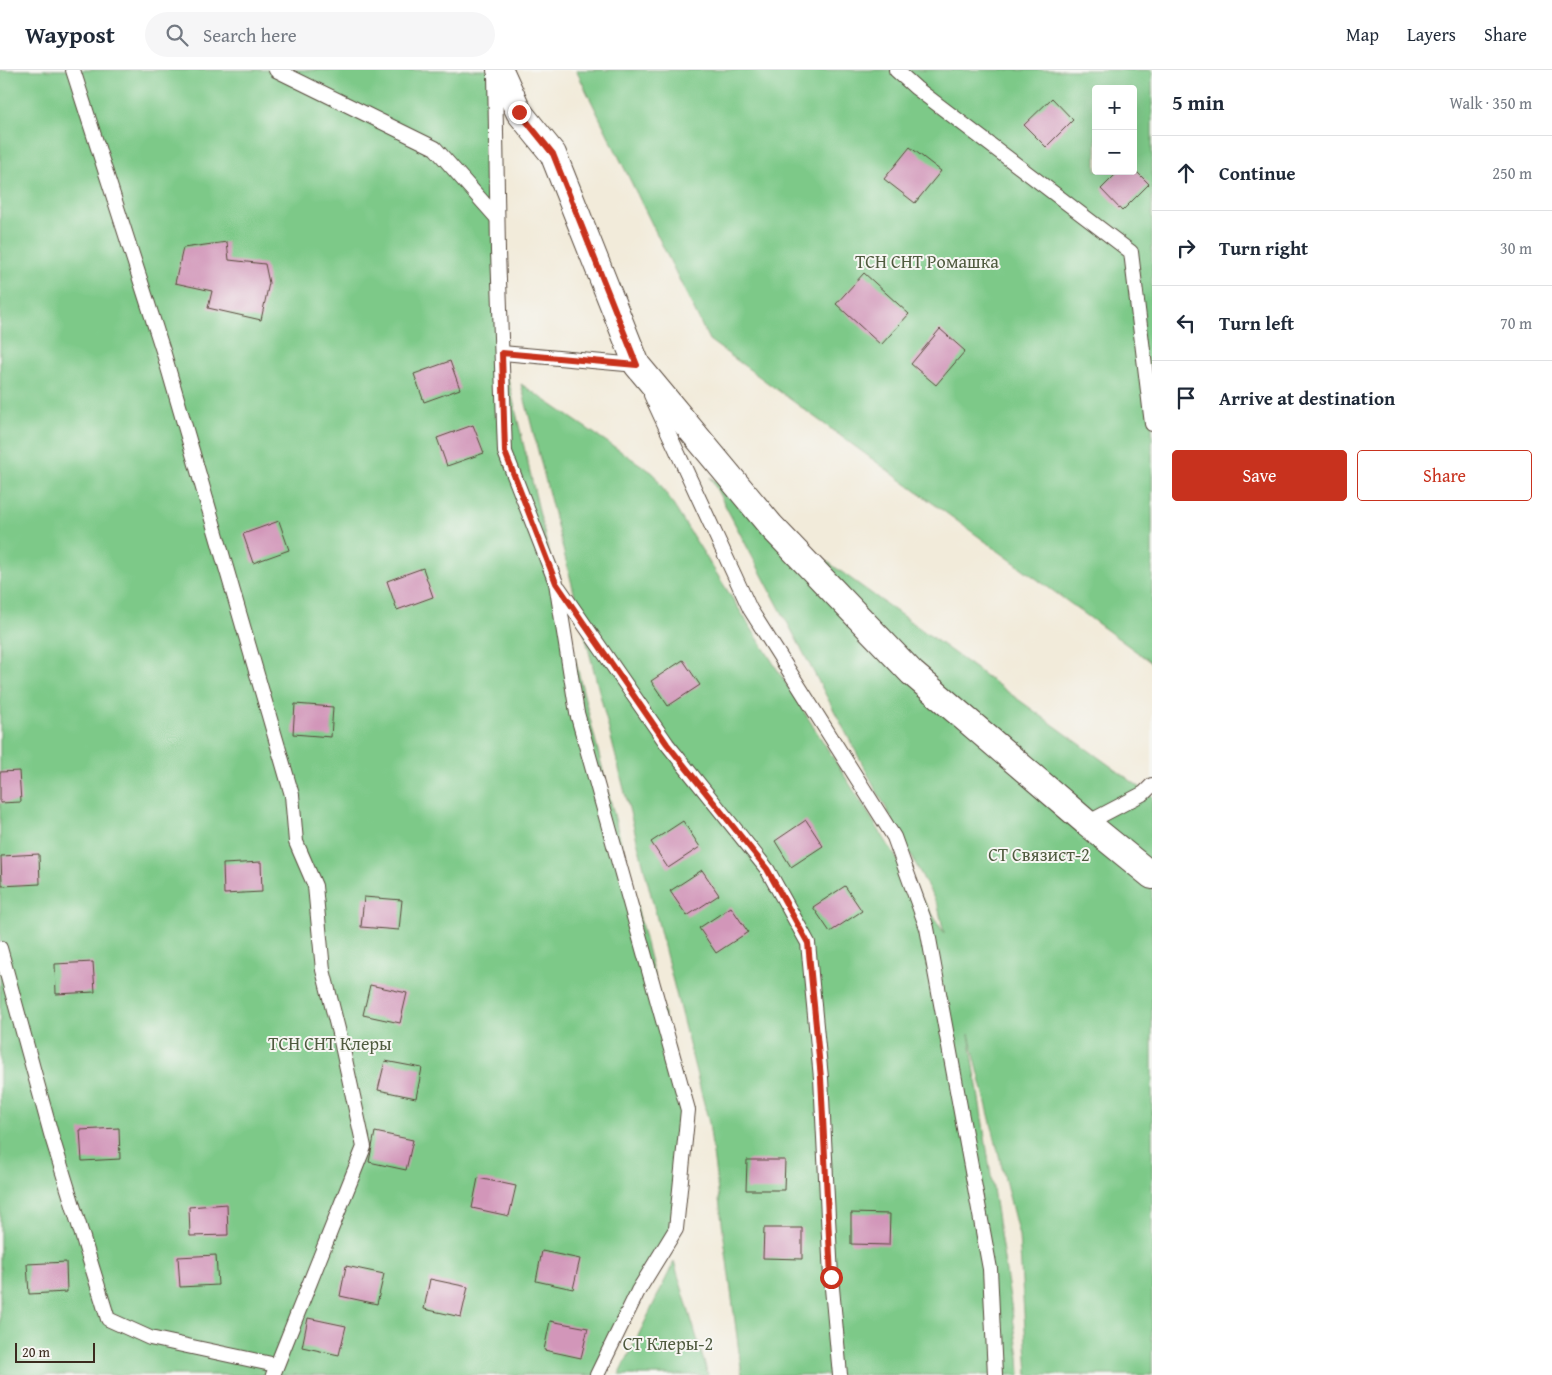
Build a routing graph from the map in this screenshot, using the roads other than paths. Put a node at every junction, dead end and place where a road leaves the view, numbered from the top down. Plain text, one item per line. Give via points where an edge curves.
1 (73, 70) edge
2 (276, 70) edge
3 (495, 70) edge
4 (500, 70) edge
5 (896, 70) edge
6 (497, 218) junction
7 (502, 353) junction
8 (637, 365) junction
9 (1152, 424) edge
10 (556, 583) junction
11 (1152, 785) edge
12 (1087, 824) junction
13 (1152, 876) edge
14 (0, 948) edge
15 (275, 1370) edge
16 (597, 1375) edge
17 (840, 1375) edge
18 (995, 1375) edge

1 - 15 lane via 164,354 292,795 296,842 314,886 324,970 364,1147
2 - 6 lane via 435,148
3 - 6 lane
4 - 8 street via 519,112 553,154
5 - 9 lane via 1131,252
6 - 7 lane
7 - 8 lane
7 - 10 lane via 505,452
8 - 12 street via 771,526 912,673
8 - 18 lane via 750,609 894,837 927,928 990,1269
10 - 16 lane via 577,713 688,1110 676,1229 638,1291
10 - 17 lane via 667,744 767,869 808,943 821,1078 831,1277
11 - 12 lane via 1144,793
12 - 13 street
14 - 15 lane via 51,1134 108,1319 150,1338

